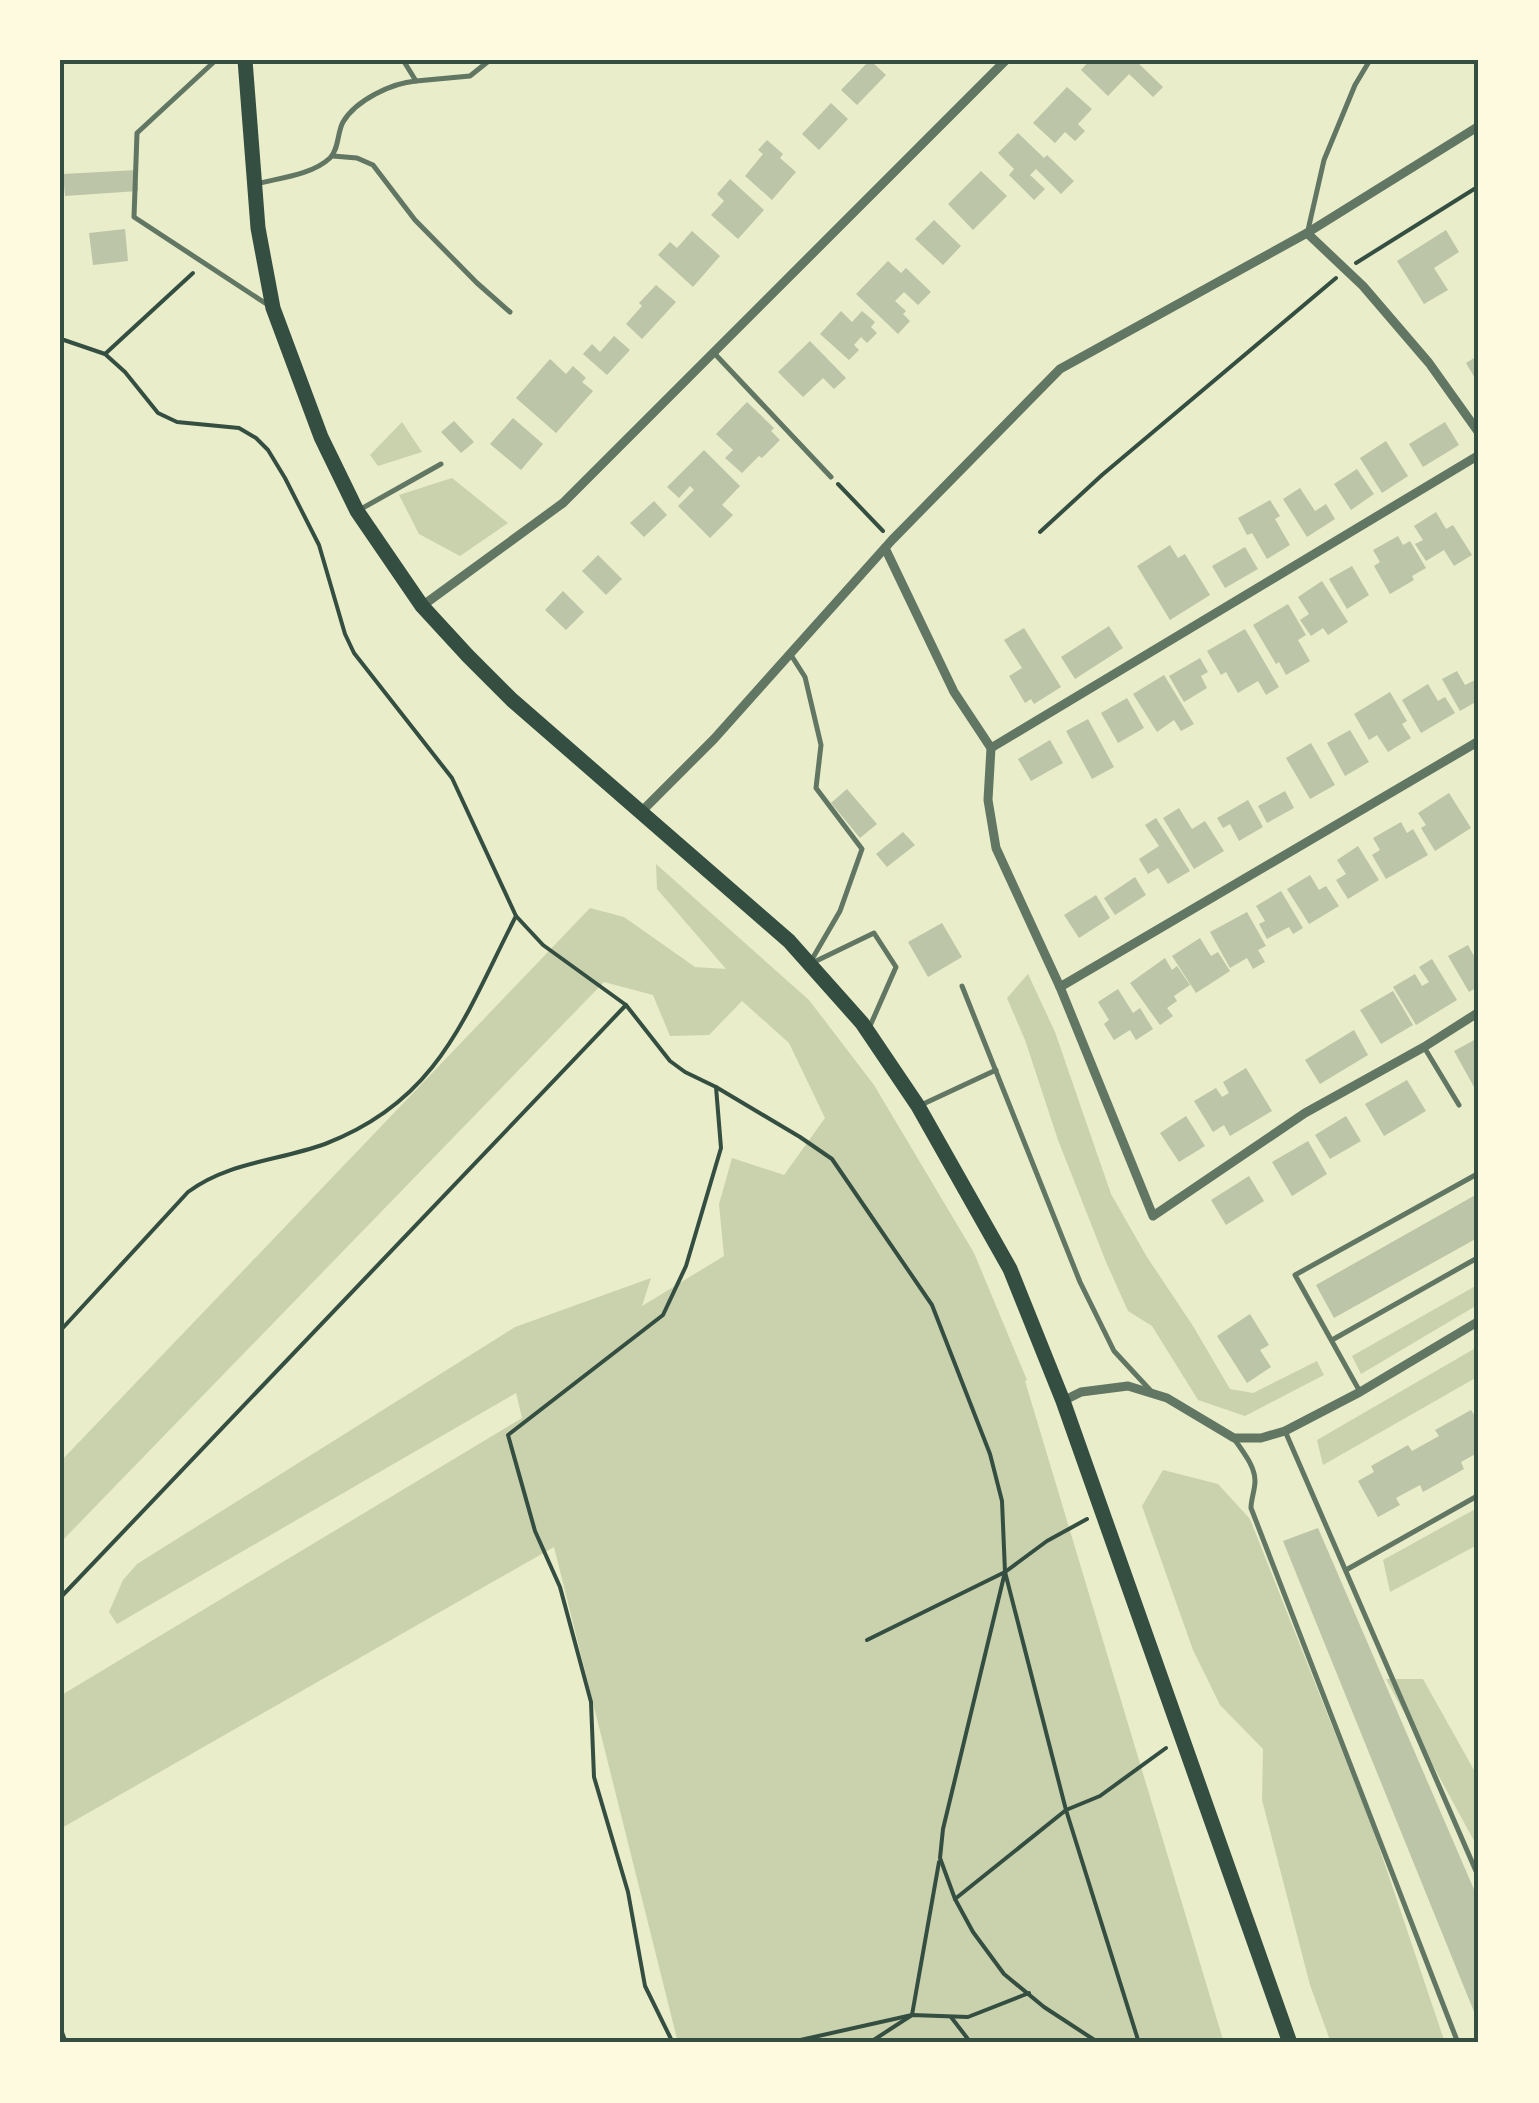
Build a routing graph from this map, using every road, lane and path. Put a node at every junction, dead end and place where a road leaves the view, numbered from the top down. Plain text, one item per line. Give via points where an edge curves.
1 (216, 60) edge
2 (245, 60) edge
3 (403, 60) edge
4 (490, 60) edge
5 (1006, 60) edge
6 (1370, 60) edge
7 (416, 81) junction
8 (1479, 126) edge
9 (333, 156) junction
10 (254, 185) junction
11 (1479, 186) edge
12 (1307, 233) junction
13 (204, 263) junction
14 (1346, 270) junction
15 (274, 308) junction
16 (510, 312) dead end
17 (60, 340) edge
18 (714, 352) junction
19 (104, 354) junction
20 (1479, 432) edge
21 (1479, 455) edge
22 (441, 464) dead end
23 (831, 477) joint
24 (357, 511) junction
25 (1040, 532) dead end
26 (888, 544) junction
27 (422, 606) junction
28 (791, 654) junction
29 (1479, 741) edge
30 (990, 748) junction
31 (641, 812) junction
32 (516, 916) junction
33 (810, 964) junction
34 (962, 986) dead end
35 (1060, 987) junction
36 (626, 1005) junction
37 (1479, 1012) edge
38 (868, 1031) junction
39 (1424, 1047) junction
40 (996, 1070) junction
41 (716, 1087) junction
42 (1458, 1105) dead end
43 (918, 1106) junction
44 (1479, 1173) edge
45 (1479, 1257) edge
46 (1479, 1321) edge
47 (60, 1331) edge
48 (1332, 1340) junction
49 (1360, 1392) junction
50 (1154, 1393) junction
51 (1063, 1401) junction
52 (1285, 1432) junction
53 (1234, 1438) junction
54 (1479, 1495) edge
55 (1102, 1510) junction
56 (1346, 1570) junction
57 (1005, 1572) junction
58 (60, 1598) edge
59 (867, 1640) dead end
60 (1182, 1736) junction
61 (1066, 1810) junction
62 (940, 1858) junction
63 (1479, 1878) edge
64 (955, 1898) junction
65 (1029, 1993) junction
66 (912, 2015) junction
67 (951, 2016) junction
68 (60, 2027) edge
69 (66, 2043) edge
70 (674, 2043) edge
71 (787, 2043) edge
72 (869, 2043) edge
73 (971, 2043) edge
74 (1112, 2043) edge
75 (1138, 2043) edge
76 (1290, 2043) edge
77 (1458, 2043) edge

1 - 13 lane via 137,133 134,217
2 - 10 highway
3 - 7 lane
4 - 7 lane via 470,76
5 - 18 street
6 - 12 lane via 1324,160
7 - 9 lane via 399,82 359,104 342,123
8 - 12 street
9 - 10 lane via 315,168
9 - 16 lane via 373,165 415,220
10 - 15 highway
11 - 14 path
12 - 14 street
12 - 26 street via 1060,369
13 - 15 lane
13 - 19 path
14 - 20 street via 1429,363
14 - 25 path
15 - 24 highway via 321,437
17 - 19 path
18 - 23 lane
18 - 27 street via 563,503
19 - 32 path via 158,413 176,422 239,428 268,450 319,545 354,653 452,778
21 - 30 street
22 - 24 lane
23 - 26 path
24 - 27 highway
26 - 28 street
26 - 30 street via 954,692
27 - 31 highway via 512,700
28 - 31 street
28 - 33 lane via 805,677 821,745 816,788 862,849 840,912
29 - 35 street
30 - 35 street via 988,800 996,848
31 - 33 highway
32 - 36 path
32 - 47 path via 448,1049 402,1099 325,1144 204,1180
33 - 38 highway
33 - 38 lane via 874,933 896,967
34 - 40 lane
35 - 39 street via 1153,1216 1306,1114
36 - 41 path via 670,1061
36 - 58 path
37 - 39 street
38 - 43 highway
39 - 42 lane
40 - 43 lane
40 - 50 lane via 1080,1282 1114,1351
41 - 57 path via 832,1159 932,1306 990,1454 1002,1501
41 - 70 path via 721,1148 686,1266 663,1315 508,1435 535,1531 560,1587 590,1702 594,1777 628,1892 646,1986
43 - 51 highway via 1010,1269
44 - 48 lane via 1295,1275
45 - 48 lane
46 - 49 street
48 - 49 lane
49 - 52 street
50 - 51 street via 1128,1386
50 - 53 street
51 - 55 highway
52 - 53 street
52 - 56 lane
53 - 77 lane via 1255,1482 1251,1508
54 - 56 lane
55 - 57 path
55 - 60 highway
56 - 63 lane
57 - 59 path
57 - 61 path
57 - 62 path
60 - 61 path via 1100,1796
60 - 76 highway
61 - 64 path
61 - 75 path
62 - 64 path
62 - 66 path
64 - 65 path via 1004,1974
65 - 67 path via 968,2018
65 - 74 path via 1096,2040
66 - 67 path
66 - 71 path
66 - 72 path
67 - 73 path
68 - 69 path

